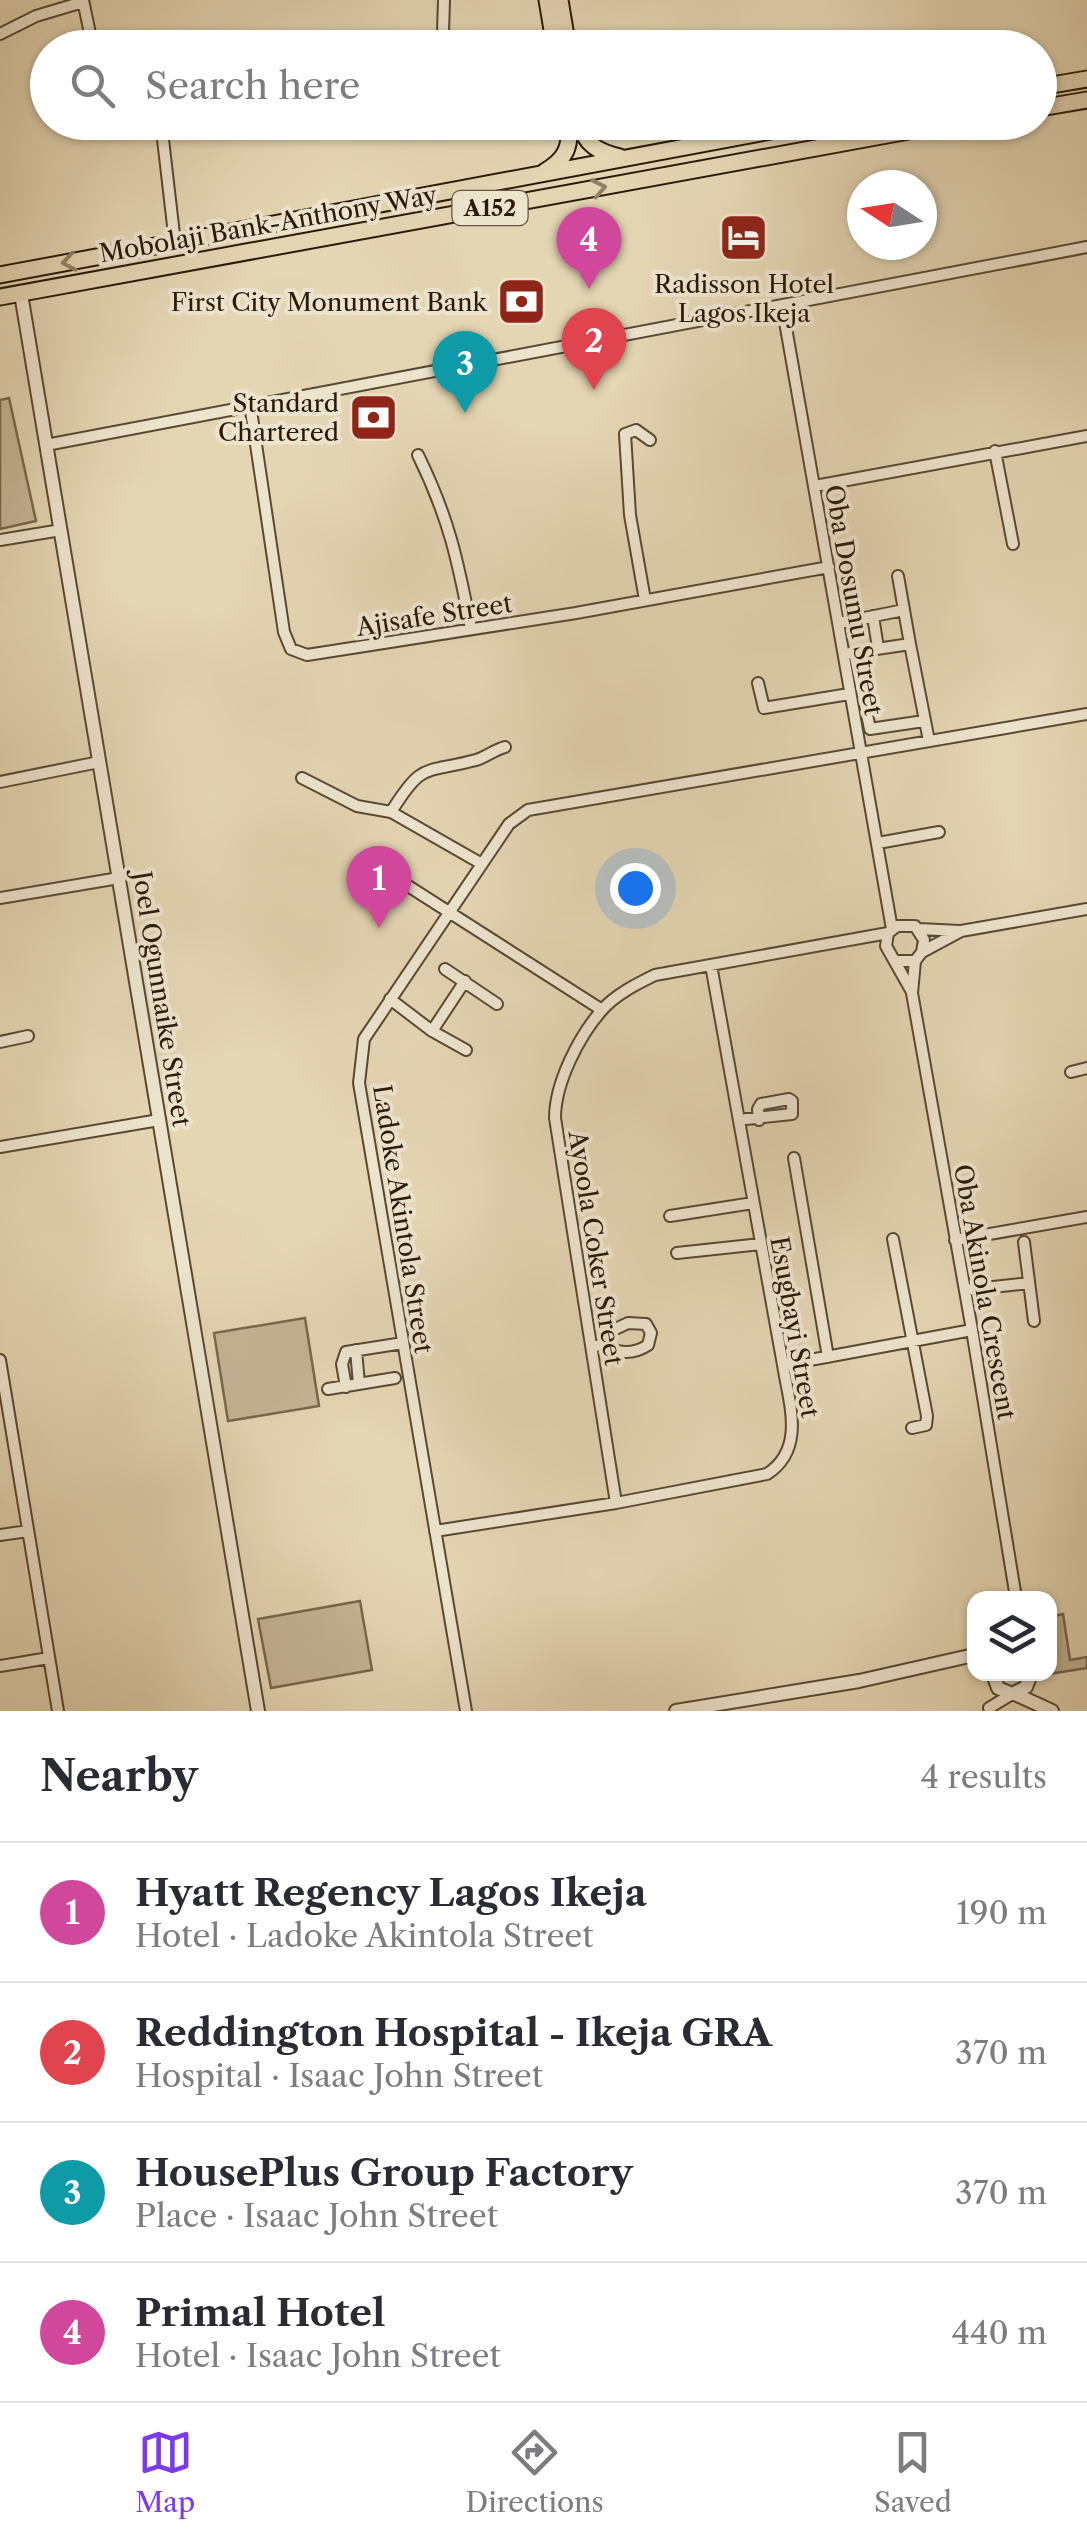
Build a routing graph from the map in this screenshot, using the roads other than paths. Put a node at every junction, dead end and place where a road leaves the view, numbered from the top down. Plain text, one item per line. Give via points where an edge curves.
1 (444, 0) edge
2 (547, 0) edge
3 (560, 0) edge
4 (83, 1) edge
5 (89, 30) edge
6 (442, 30) edge
7 (552, 30) edge
8 (565, 30) edge
9 (0, 34) edge
10 (1087, 79) edge
11 (1057, 84) edge
12 (1087, 100) edge
13 (1057, 105) edge
14 (163, 140) edge
15 (568, 140) edge
16 (587, 140) edge
17 (726, 140) edge
18 (814, 140) edge
19 (842, 140) edge
20 (857, 140) edge
21 (846, 142) junction
22 (801, 151) junction
23 (628, 159) junction
24 (539, 175) junction
25 (176, 243) junction
26 (1087, 247) edge
27 (0, 275) edge
28 (21, 294) junction
29 (0, 297) edge
30 (782, 305) junction
31 (250, 404) junction
32 (1087, 436) edge
33 (650, 440) dead end
34 (46, 445) junction
35 (995, 451) junction
36 (418, 454) dead end
37 (814, 486) junction
38 (60, 530) junction
39 (0, 540) edge
40 (1013, 544) dead end
41 (829, 568) junction
42 (898, 576) dead end
43 (646, 600) junction
44 (904, 610) junction
45 (873, 616) junction
46 (839, 623) junction
47 (471, 629) junction
48 (910, 644) junction
49 (878, 648) junction
50 (758, 683) dead end
51 (849, 694) junction
52 (1087, 714) edge
53 (924, 721) junction
54 (930, 741) junction
55 (505, 747) dead end
56 (860, 751) junction
57 (99, 762) junction
58 (302, 778) dead end
59 (0, 782) edge
60 (392, 812) junction
61 (939, 832) dead end
62 (878, 842) junction
63 (482, 864) junction
64 (378, 866) dead end
65 (119, 878) junction
66 (0, 898) edge
67 (886, 901) junction
68 (1087, 909) edge
69 (447, 913) junction
70 (914, 927) junction
71 (890, 931) junction
72 (961, 931) junction
73 (919, 957) junction
74 (897, 961) junction
75 (711, 965) junction
76 (445, 969) dead end
77 (465, 982) junction
78 (912, 992) junction
79 (390, 999) junction
80 (497, 1004) dead end
81 (602, 1010) junction
82 (432, 1031) junction
83 (28, 1036) dead end
84 (0, 1042) edge
85 (466, 1050) dead end
86 (1087, 1068) edge
87 (1071, 1072) dead end
88 (746, 1119) dead end
89 (159, 1120) junction
90 (759, 1120) dead end
91 (0, 1147) edge
92 (794, 1158) dead end
93 (753, 1204) junction
94 (670, 1216) dead end
95 (1087, 1217) edge
96 (893, 1239) dead end
97 (956, 1240) junction
98 (1024, 1242) dead end
99 (761, 1244) junction
100 (677, 1253) dead end
101 (1029, 1283) junction
102 (964, 1290) junction
103 (1034, 1320) dead end
104 (972, 1330) junction
105 (912, 1341) junction
106 (403, 1343) junction
107 (604, 1344) dead end
108 (592, 1346) junction
109 (356, 1350) junction
110 (828, 1357) junction
111 (0, 1360) edge
112 (784, 1365) junction
113 (395, 1378) dead end
114 (359, 1384) junction
115 (2, 1385) edge
116 (346, 1386) junction
117 (328, 1390) dead end
118 (912, 1428) dead end
119 (616, 1503) junction
120 (28, 1531) junction
121 (435, 1532) junction
122 (0, 1535) edge
123 (1015, 1591) edge
124 (967, 1657) edge
125 (49, 1658) junction
126 (0, 1666) edge
127 (999, 1681) edge
128 (1028, 1681) edge
129 (1035, 1681) edge
130 (1008, 1692) junction
131 (988, 1709) edge
132 (1050, 1710) edge
133 (58, 1711) edge
134 (258, 1711) edge
135 (466, 1711) edge
136 (676, 1711) edge

1 - 6 street
2 - 7 main road
3 - 8 main road
4 - 5 street
4 - 9 street
10 - 11 main road
12 - 13 main road
14 - 25 street
15 - 24 main road via 560,162
16 - 23 main road
17 - 23 main road, Mobolaji Bank-Anthony Way / A152
18 - 22 main road
19 - 21 main road
20 - 21 main road, Mobolaji Bank-Anthony Way / A152
21 - 22 main road, Mobolaji Bank-Anthony Way / A152
28 -> 22 main road, Mobolaji Bank-Anthony Way / A152
23 - 24 main road, Mobolaji Bank-Anthony Way / A152
24 - 25 main road, Mobolaji Bank-Anthony Way / A152
25 -> 27 main road, Mobolaji Bank-Anthony Way / A152
26 - 30 street
28 - 29 main road, Mobolaji Bank-Anthony Way / A152
28 - 34 street, Joel Ogunnaike Street
30 - 31 street
30 - 37 street, Oba Dosumu Street
31 - 34 street
31 - 47 street, Ajisafe Street via 291,649 307,655
32 - 35 street
33 - 43 street via 636,430 625,434 630,515
34 - 38 street, Joel Ogunnaike Street
35 - 37 street
35 - 40 street
36 - 47 street via 454,542
37 - 41 street, Oba Dosumu Street
38 - 39 street
38 - 57 street, Joel Ogunnaike Street
41 - 43 street, Ajisafe Street
41 - 46 street, Oba Dosumu Street
42 - 44 street
43 - 47 street, Ajisafe Street
44 - 45 street
44 - 48 street
45 - 46 street
45 - 49 street
46 - 51 street, Oba Dosumu Street
48 - 49 street
48 - 53 street
49 - 53 street via 852,653 870,730
50 - 51 street via 764,708
51 - 56 street, Oba Dosumu Street
52 - 54 street, Ladoke Akintola Street
53 - 54 street
54 - 56 street, Ladoke Akintola Street
55 - 60 street via 424,770
56 - 62 street, Oba Dosumu Street
56 - 63 street, Ladoke Akintola Street via 528,810
57 - 59 street
57 - 65 street, Joel Ogunnaike Street
58 - 60 street via 357,806
60 - 63 street
61 - 62 street
62 - 67 street, Oba Dosumu Street
63 - 69 street, Ladoke Akintola Street
64 - 69 street
65 - 66 street
65 - 89 street, Joel Ogunnaike Street
67 - 70 street
67 - 71 street, Oba Dosumu Street
68 - 72 street
69 - 79 street, Ladoke Akintola Street
69 - 81 street
70 - 71 street
70 - 72 street
70 - 73 street via 924,940
71 - 74 street via 888,952
71 - 75 street, Ayoola Coker Street
72 - 73 street
73 - 74 street
73 - 78 street
74 - 78 street
75 - 81 street, Ayoola Coker Street via 656,975
75 - 93 street, Esugbayi Street
76 - 77 street
77 - 80 street
77 - 82 street
78 - 97 street, Oba Akinola Crescent
79 - 82 street
79 - 106 street, Ladoke Akintola Street via 364,1039 359,1083
81 - 108 street, Ayoola Coker Street via 555,1101
82 - 85 street
83 - 84 street
86 - 87 street
88 - 90 street
89 - 91 street
89 - 134 street, Joel Ogunnaike Street
92 - 110 street
93 - 94 street
93 - 99 street, Esugbayi Street
95 - 97 street
96 - 105 street
97 - 102 street, Oba Akinola Crescent
98 - 101 street
99 - 100 street
99 - 112 street, Esugbayi Street
101 - 102 street
101 - 103 street
102 - 104 street, Oba Akinola Crescent
104 - 105 street
104 - 123 street, Oba Akinola Crescent
105 - 110 street
105 - 118 street via 927,1416 926,1425
106 - 109 street
106 - 121 street, Ladoke Akintola Street
107 - 108 street
108 - 119 street, Ayoola Coker Street
109 - 114 street
109 - 116 street via 343,1356
110 - 112 street
111 - 115 street
112 - 119 street, Esugbayi Street via 792,1440 778,1467
113 - 114 street
114 - 116 street
115 - 120 street
116 - 117 street
119 - 121 street, Esugbayi Street
120 - 122 street
120 - 125 street
121 - 135 street, Ladoke Akintola Street
124 - 136 street
125 - 126 street
125 - 133 street
127 - 130 street
128 - 130 street
129 - 132 street
130 - 131 street
130 - 132 street

